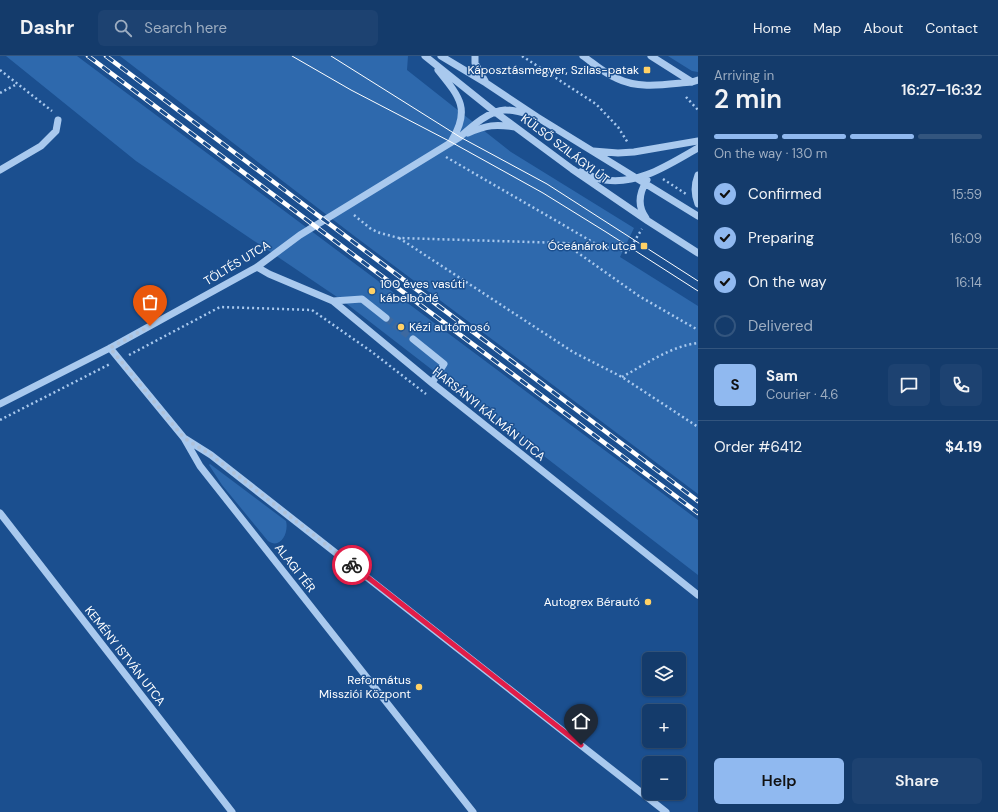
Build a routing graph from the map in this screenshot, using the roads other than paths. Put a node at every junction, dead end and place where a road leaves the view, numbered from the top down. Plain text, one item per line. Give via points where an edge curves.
1 (441, 56) edge
2 (475, 56) edge
3 (583, 56) edge
4 (651, 56) edge
5 (428, 58) edge
6 (695, 81) edge
7 (486, 83) junction
8 (495, 112) junction
9 (537, 116) junction
10 (58, 120) road end
11 (517, 127) junction
12 (460, 137) junction
13 (698, 141) edge
14 (451, 142) junction
15 (698, 148) edge
16 (593, 151) junction
17 (572, 169) junction
18 (0, 170) edge
19 (654, 172) junction
20 (698, 176) edge
21 (636, 179) junction
22 (645, 183) junction
23 (698, 204) edge
24 (698, 216) edge
25 (648, 221) junction
26 (698, 253) edge
27 (257, 267) junction
28 (333, 301) junction
29 (386, 318) tunnel mouth
30 (413, 339) tunnel mouth
31 (110, 348) junction
32 (432, 384) junction
33 (0, 404) edge
34 (184, 438) junction
35 (0, 513) edge
36 (698, 594) edge
37 (232, 812) edge
38 (473, 812) edge
39 (666, 812) edge

1 - 7 street, KÜLSŐ SZILÁGYI ÚT
2 - 7 street via 477,68
3 - 6 street via 616,78 633,84 649,86
4 - 6 street
5 - 8 street, KÜLSŐ SZILÁGYI ÚT
5 - 14 street via 453,88 462,109 460,123
7 - 9 street, KÜLSŐ SZILÁGYI ÚT
8 - 9 street via 505,110
8 - 11 street, KÜLSŐ SZILÁGYI ÚT
8 - 12 street, TÖLTÉS UTCA
9 - 16 street, KÜLSŐ SZILÁGYI ÚT
10 - 18 street via 56,131 41,146
11 - 12 street via 484,126
11 - 17 street, KÜLSŐ SZILÁGYI ÚT
12 - 14 street, TÖLTÉS UTCA
13 - 16 street via 634,152
14 - 27 street, TÖLTÉS UTCA via 300,235
15 - 19 street
16 - 21 street, KÜLSŐ SZILÁGYI ÚT
17 - 21 street via 604,180
17 - 25 street, KÜLSŐ SZILÁGYI ÚT
19 - 21 street
19 - 22 street
20 - 23 street via 695,197
21 - 22 street, KÜLSŐ SZILÁGYI ÚT
22 - 24 street, KÜLSŐ SZILÁGYI ÚT
22 - 25 street via 639,202 641,212
25 - 26 street, KÜLSŐ SZILÁGYI ÚT
27 - 28 street, HARSÁNYI KÁLMÁN UTCA
27 - 31 street, TÖLTÉS UTCA
28 - 29 street via 362,299
28 - 32 street, HARSÁNYI KÁLMÁN UTCA
30 - 32 street via 444,364
31 - 33 street, TÖLTÉS UTCA
31 - 34 street, ALAGI TÉR
32 - 36 street, HARSÁNYI KÁLMÁN UTCA
34 - 38 street, ALAGI TÉR via 200,466
34 - 39 street, ALAGI TÉR via 211,455
35 - 37 street, KEMÉNY ISTVÁN UTCA

